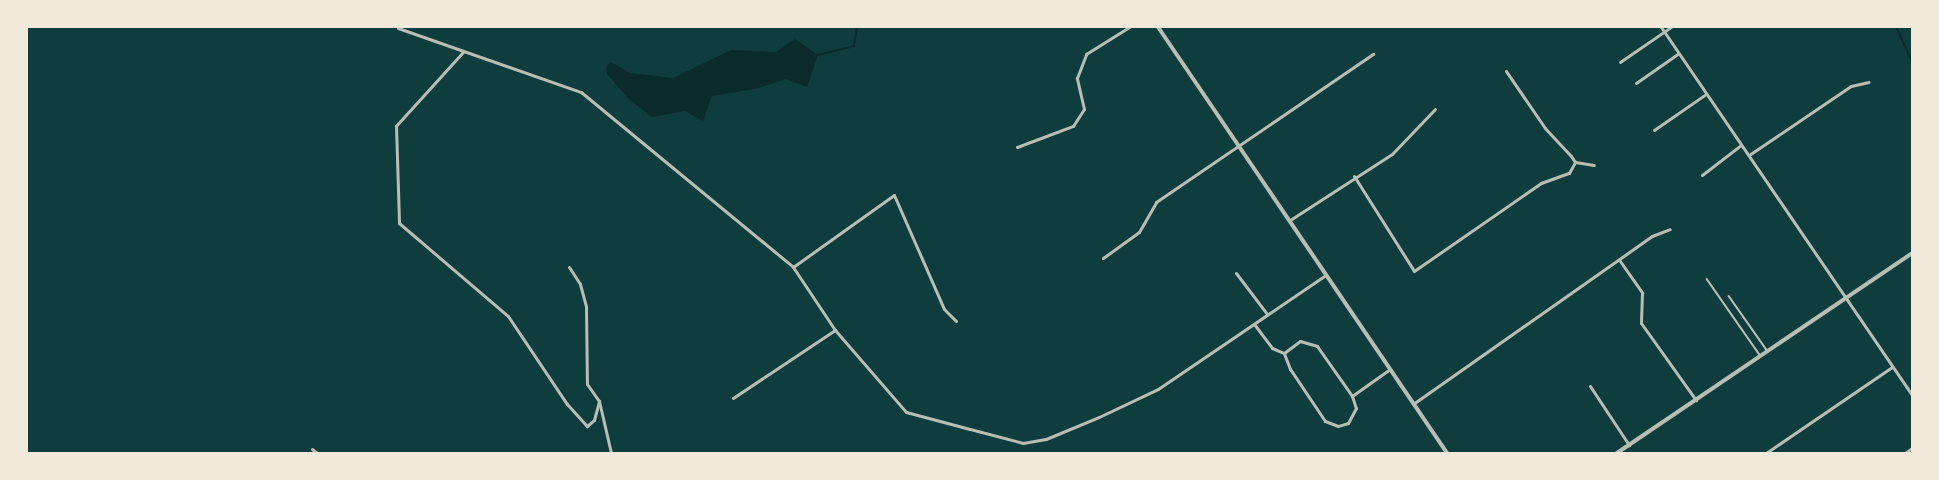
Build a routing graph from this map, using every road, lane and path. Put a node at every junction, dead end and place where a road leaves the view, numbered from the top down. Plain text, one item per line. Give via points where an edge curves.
1 (1130, 27) edge
2 (1158, 27) edge
3 (1661, 27) edge
4 (1671, 27) edge
5 (398, 28) edge
6 (1664, 32) junction
7 (464, 52) junction
8 (1679, 53) junction
9 (1373, 54) dead end
10 (1620, 62) dead end
11 (1506, 71) dead end
12 (1869, 82) dead end
13 (1636, 83) dead end
14 (1706, 94) junction
15 (1435, 109) dead end
16 (1654, 130) dead end
17 (1741, 145) junction
18 (1239, 146) junction
19 (1017, 147) dead end
20 (1749, 155) junction
21 (1575, 162) junction
22 (1594, 165) dead end
23 (1354, 176) junction
24 (1702, 176) dead end
25 (1289, 220) junction
26 (1670, 229) dead end
27 (1912, 253) edge
28 (1103, 258) dead end
29 (1619, 260) junction
30 (569, 267) dead end
31 (793, 267) junction
32 (1236, 273) dead end
33 (1324, 276) junction
34 (1707, 279) dead end
35 (1729, 296) dead end
36 (1846, 297) junction
37 (1267, 314) junction
38 (956, 321) dead end
39 (1253, 324) junction
40 (835, 330) junction
41 (1768, 351) junction
42 (1284, 353) junction
43 (1760, 356) junction
44 (1893, 367) junction
45 (1390, 369) junction
46 (1590, 386) dead end
47 (1912, 395) edge
48 (1352, 396) junction
49 (733, 398) dead end
50 (1696, 400) junction
51 (599, 401) junction
52 (1413, 404) junction
53 (1629, 445) junction
54 (1912, 448) edge
55 (312, 449) dead end
56 (316, 453) edge
57 (610, 453) edge
58 (1447, 453) edge
59 (1617, 453) edge
60 (1766, 453) edge
61 (1905, 453) edge

1 - 19 street via 1086,54 1077,78 1084,109 1073,126
2 - 18 street
3 - 6 street
4 - 6 street
5 - 7 street
6 - 8 street
6 - 10 street
7 - 31 street via 580,92
7 - 51 street via 396,126 399,223 508,316 586,426 594,420
8 - 13 street
8 - 14 street
9 - 18 street
11 - 21 street
12 - 20 street via 1851,86
14 - 16 street
14 - 17 street
15 - 23 street via 1392,154
17 - 20 street
17 - 24 street
18 - 25 street
18 - 28 street via 1156,202 1139,232
20 - 36 street
21 - 22 street
21 - 23 street via 1569,173 1541,183 1414,271
23 - 25 street
25 - 33 street
26 - 29 street via 1652,236
27 - 36 street
29 - 50 street via 1642,292 1641,323
29 - 52 street
30 - 51 street via 580,284 586,307 587,384
31 - 38 street via 894,195 944,309
31 - 40 street
32 - 37 street
33 - 37 street
33 - 45 street
34 - 43 lane
35 - 41 lane
36 - 41 street
36 - 44 street
37 - 39 street
39 - 40 street via 1158,388 1046,439 1023,443 906,412
39 - 42 street via 1272,348
40 - 49 street
41 - 43 street
42 - 48 street via 1300,340 1310,341
42 - 48 street via 1290,369 1329,423 1338,426 1353,419 1356,408
43 - 50 street
44 - 47 street
44 - 60 street
45 - 48 street
45 - 52 street
46 - 53 street
50 - 53 street
51 - 57 street
52 - 58 street
53 - 59 street
54 - 61 street
55 - 56 street

